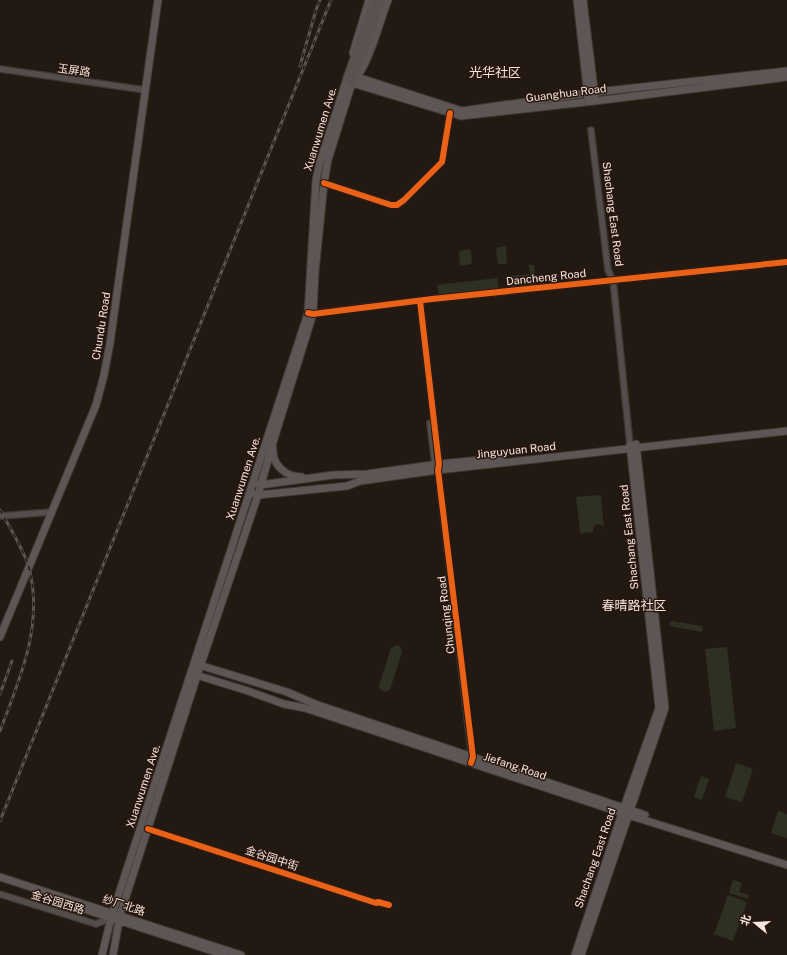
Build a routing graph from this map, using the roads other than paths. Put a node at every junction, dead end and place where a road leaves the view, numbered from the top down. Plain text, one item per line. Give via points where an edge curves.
1 (157, 0) edge
2 (370, 0) edge
3 (375, 0) edge
4 (381, 0) edge
5 (388, 0) edge
6 (577, 0) edge
7 (583, 0) edge
8 (363, 45) junction
9 (0, 69) edge
10 (787, 71) edge
11 (787, 77) edge
12 (352, 80) junction
13 (144, 90) junction
14 (591, 93) junction
15 (592, 102) junction
16 (450, 113) junction
17 (591, 130) dead end
18 (324, 183) junction
19 (787, 262) edge
20 (613, 280) junction
21 (418, 301) junction
22 (310, 314) junction
23 (787, 430) edge
24 (274, 439) junction
25 (633, 446) junction
26 (437, 467) junction
27 (320, 476) junction
28 (253, 483) junction
29 (260, 485) junction
30 (250, 493) junction
31 (258, 495) junction
32 (50, 512) junction
33 (0, 516) edge
34 (0, 630) edge
35 (0, 637) edge
36 (197, 664) junction
37 (194, 675) junction
38 (472, 760) junction
39 (626, 811) junction
40 (148, 829) junction
41 (787, 861) edge
42 (787, 865) edge
43 (0, 878) edge
44 (0, 882) edge
45 (0, 894) edge
46 (389, 905) dead end
47 (116, 917) junction
48 (102, 955) edge
49 (113, 955) edge
50 (225, 955) edge
51 (241, 955) edge
52 (575, 955) edge
53 (581, 955) edge

1 - 13 main road, Chundu Road
2 - 12 main road, Xuanwumen Ave. via 356,41
3 - 8 highway
4 - 8 highway
5 - 12 main road, Xuanwumen Ave. via 365,63
6 - 14 main road
7 - 14 main road
8 - 12 highway
9 - 13 street, 玉屏路
10 - 14 main road, Guanghua Road
11 - 15 main road, Guanghua Road
12 - 14 main road, Guanghua Road via 462,111
12 - 16 main road, Guanghua Road
12 - 18 main road, Xuanwumen Ave. via 328,160
12 - 22 main road, Xuanwumen Ave. via 320,162 316,180
13 - 32 main road, Chundu Road via 104,375 96,405
14 - 15 main road
15 - 16 main road, Guanghua Road via 461,116
16 - 18 street via 442,162 397,205
17 - 20 street, Shachang East Road via 608,270
18 - 22 main road, Xuanwumen Ave.
19 - 20 street, Dancheng Road
20 - 21 street, Dancheng Road
20 - 25 street, Shachang East Road
21 - 22 street, Dancheng Road
21 - 26 street, Chunqing Road
22 - 24 main road, Xuanwumen Ave.
22 - 28 main road, Xuanwumen Ave.
23 - 25 main road, Jinguyuan Road
24 - 27 main road via 272,454 278,466 285,472 296,477
24 - 29 main road, Xuanwumen Ave.
25 - 26 main road, Jinguyuan Road
25 - 39 main road, Shachang East Road via 659,708
26 - 27 main road, Jinguyuan Road
26 - 31 main road, Jinguyuan Road via 360,481 347,486
26 - 38 street, Chunqing Road
27 - 29 main road, Jinguyuan Road
28 - 29 main road, Jinguyuan Road
28 - 30 main road, Xuanwumen Ave.
29 - 31 main road, Xuanwumen Ave.
30 - 31 main road, Jinguyuan Road
30 - 36 main road, Xuanwumen Ave.
31 - 36 main road, Xuanwumen Ave.
32 - 33 street
32 - 34 main road, Chundu Road
32 - 35 main road, Chundu Road
36 - 37 main road, Xuanwumen Ave.
36 - 38 main road, Jiefang Road via 287,692
37 - 38 main road, Jiefang Road
37 - 40 main road, Xuanwumen Ave.
37 - 47 main road, Xuanwumen Ave.
38 - 39 main road, Jiefang Road
39 - 41 main road, Jiefang Road
39 - 42 main road, Jiefang Road
39 - 52 main road, Shachang East Road
39 - 53 main road, Shachang East Road
40 - 46 street, 金谷园中街 via 376,903
40 - 47 main road, Xuanwumen Ave.
43 - 47 main road, 纱厂北路
44 - 47 main road, 纱厂北路
45 - 47 street, 金谷园西路 via 96,924
47 - 48 main road, Xuanwumen Ave.
47 - 49 main road
47 - 50 main road, 纱厂北路
47 - 51 main road, 纱厂北路

